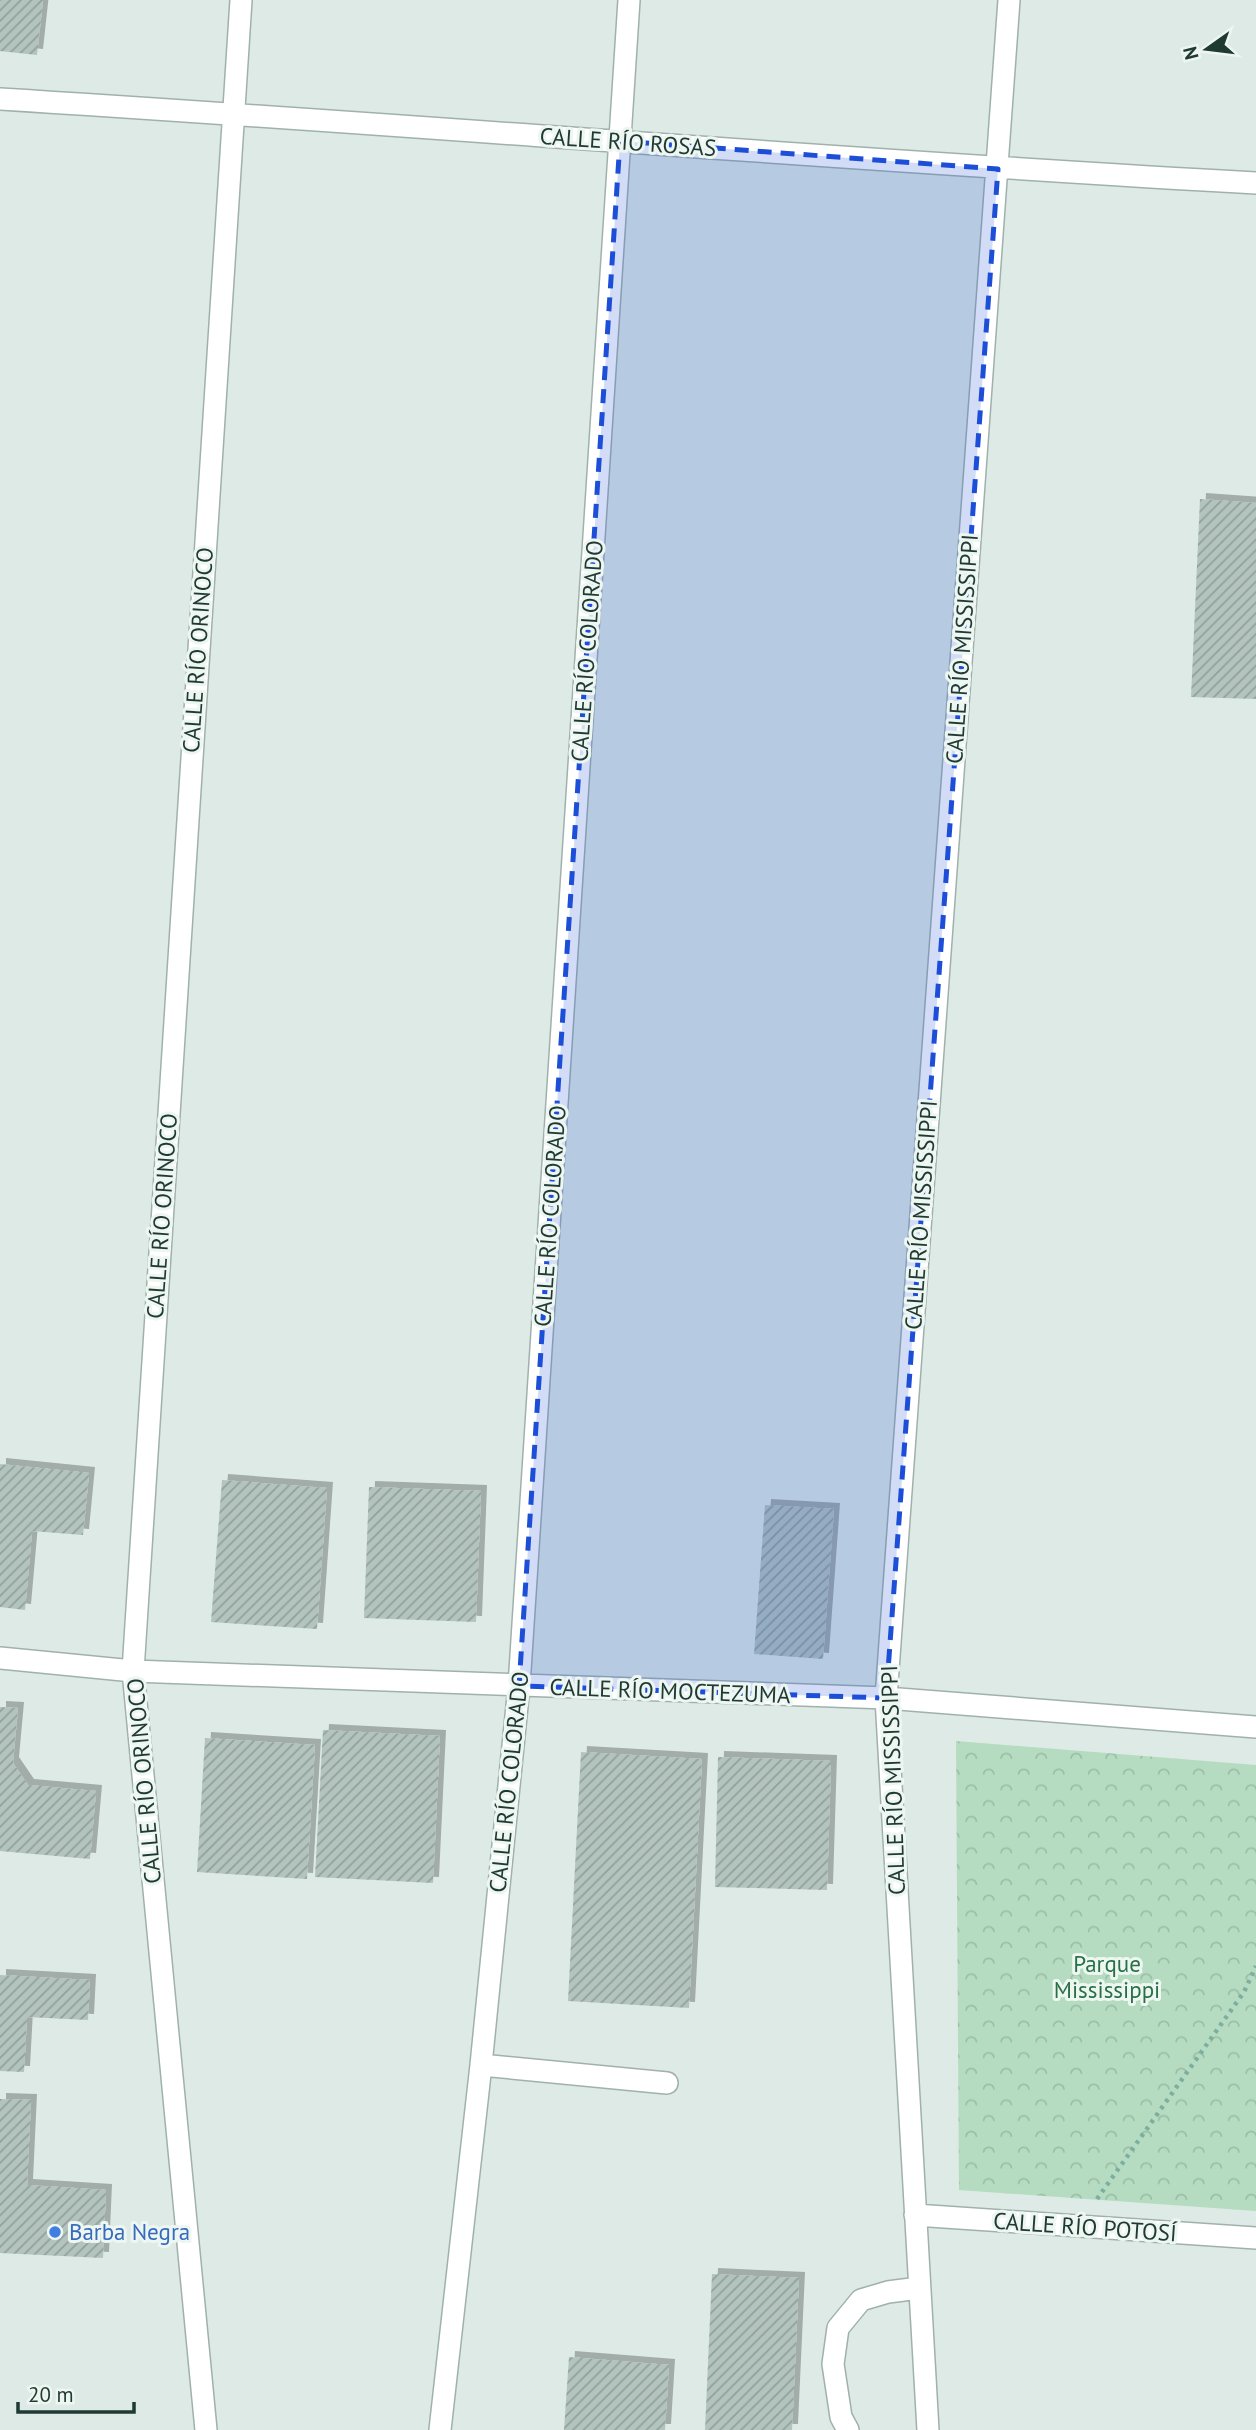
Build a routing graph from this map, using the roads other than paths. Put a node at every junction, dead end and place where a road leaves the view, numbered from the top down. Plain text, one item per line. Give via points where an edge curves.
1 (241, 0) edge
2 (629, 0) edge
3 (1009, 0) edge
4 (0, 99) edge
5 (233, 113) junction
6 (620, 141) junction
7 (998, 169) junction
8 (1256, 183) edge
9 (0, 1658) edge
10 (133, 1671) junction
11 (519, 1686) junction
12 (886, 1698) junction
13 (1256, 1727) edge
14 (481, 2065) junction
15 (667, 2083) dead end
16 (915, 2215) junction
17 (1256, 2238) edge
18 (919, 2288) junction
19 (205, 2430) edge
20 (440, 2430) edge
21 (848, 2430) edge
22 (928, 2430) edge

1 - 5 street, CALLE RÍO ORINOCO
2 - 6 street, CALLE RÍO COLORADO
3 - 7 street, CALLE RÍO MISSISSIPPI
4 - 5 street, CALLE RÍO ROSAS
5 - 6 street, CALLE RÍO ROSAS
5 - 10 street, CALLE RÍO ORINOCO
6 - 7 street, CALLE RÍO ROSAS
6 - 11 street, CALLE RÍO COLORADO
7 - 8 street, CALLE RÍO ROSAS
7 - 12 street, CALLE RÍO MISSISSIPPI
9 - 10 street, CALLE RÍO MOCTEZUMA
10 - 11 street, CALLE RÍO MOCTEZUMA
10 - 19 street, CALLE RÍO ORINOCO
11 - 12 street, CALLE RÍO MOCTEZUMA
11 - 14 street, CALLE RÍO COLORADO
12 - 13 street, CALLE RÍO MOCTEZUMA
12 - 16 street, CALLE RÍO MISSISSIPPI
14 - 15 street
14 - 20 street, CALLE RÍO COLORADO
16 - 17 street, CALLE RÍO POTOSÍ
16 - 18 street, CALLE RÍO MISSISSIPPI
18 - 21 street via 861,2300 838,2328 833,2364 841,2417
18 - 22 street, CALLE RÍO MISSISSIPPI

